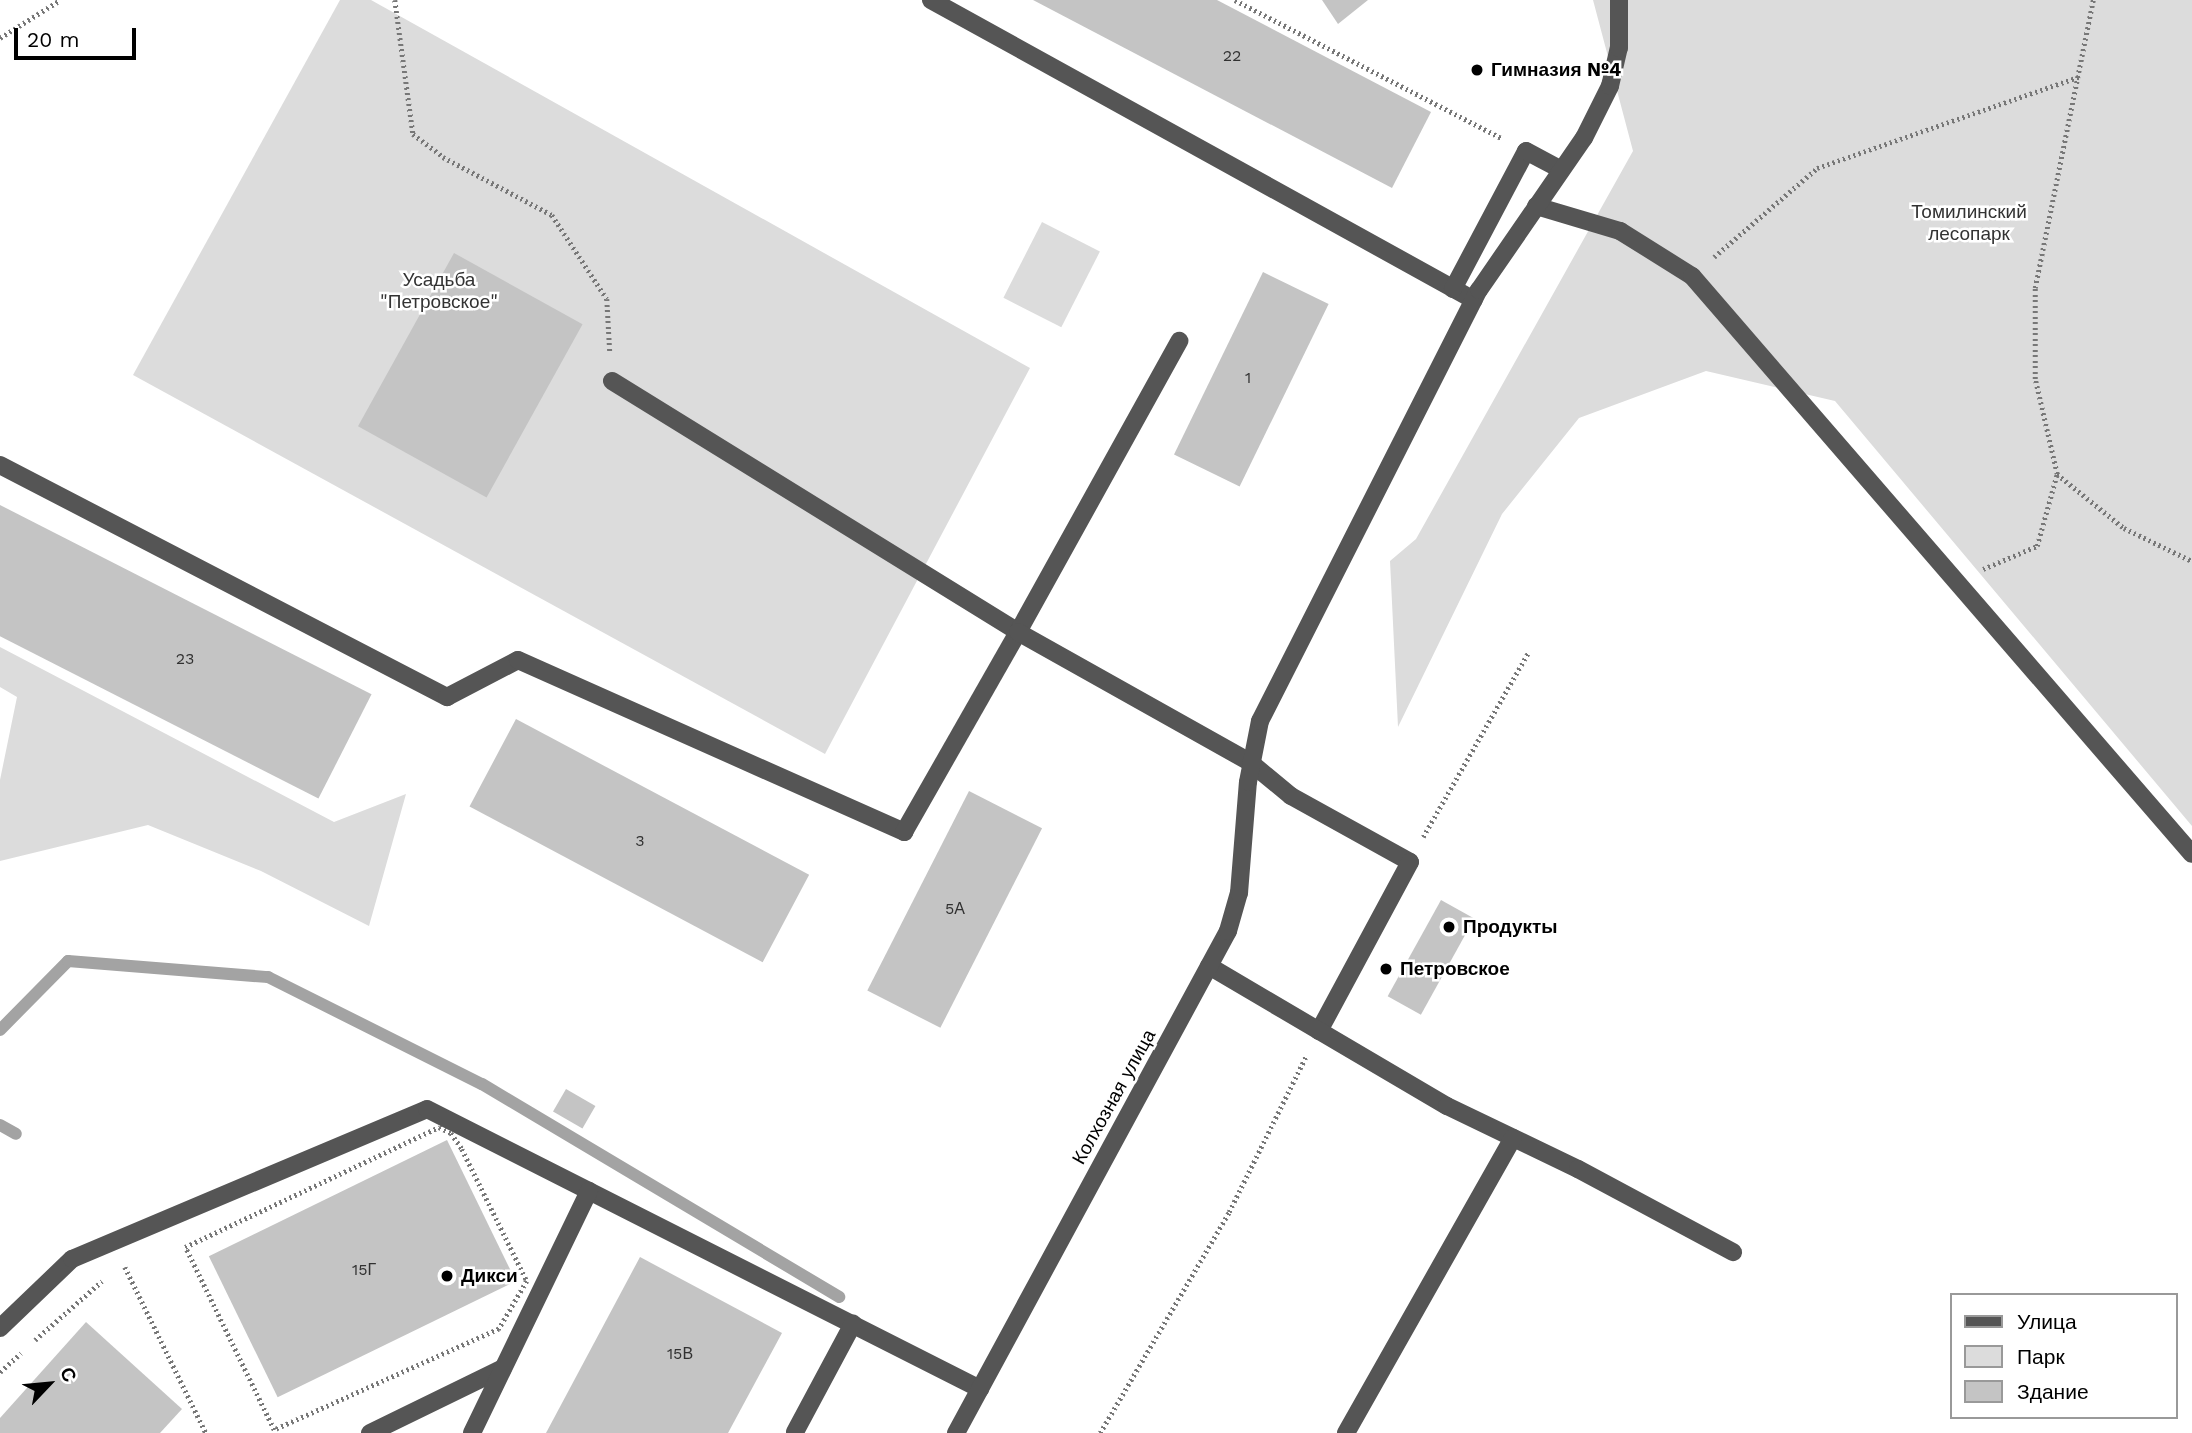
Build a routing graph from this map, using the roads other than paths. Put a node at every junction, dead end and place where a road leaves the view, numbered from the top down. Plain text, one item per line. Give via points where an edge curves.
1 (931, 0) edge
2 (1619, 0) edge
3 (1560, 169) junction
4 (1536, 206) junction
5 (1453, 289) junction
6 (1474, 300) junction
7 (1179, 341) dead end
8 (612, 381) road end
9 (0, 465) edge
10 (1018, 632) junction
11 (1251, 763) junction
12 (2192, 854) edge
13 (1209, 966) junction
14 (1319, 1031) junction
15 (1513, 1138) junction
16 (589, 1191) junction
17 (1733, 1252) dead end
18 (853, 1324) junction
19 (0, 1328) edge
20 (503, 1368) junction
21 (980, 1389) junction
22 (795, 1432) edge
23 (370, 1433) edge
24 (472, 1433) edge
25 (956, 1433) edge
26 (1346, 1433) edge

1 - 5 street
2 - 3 street, Колхозная улица via 1619,48 1610,86 1584,138
3 - 4 street, Колхозная улица
3 - 5 street via 1529,145
4 - 6 street, Колхозная улица
4 - 12 street via 1620,231 1692,276
5 - 6 street
6 - 11 street, Колхозная улица via 1260,721
7 - 10 street
8 - 10 street
9 - 10 street via 447,697 518,660 904,832
10 - 11 street
11 - 13 street, Колхозная улица via 1239,893 1228,931
11 - 14 street via 1291,796 1410,862
13 - 14 street
13 - 21 street, Колхозная улица
14 - 15 street via 1447,1106
15 - 17 street
15 - 26 street
16 - 18 street
16 - 19 street via 427,1109 72,1259
16 - 20 street
18 - 21 street
18 - 22 street
20 - 23 street
20 - 24 street
21 - 25 street, Колхозная улица

